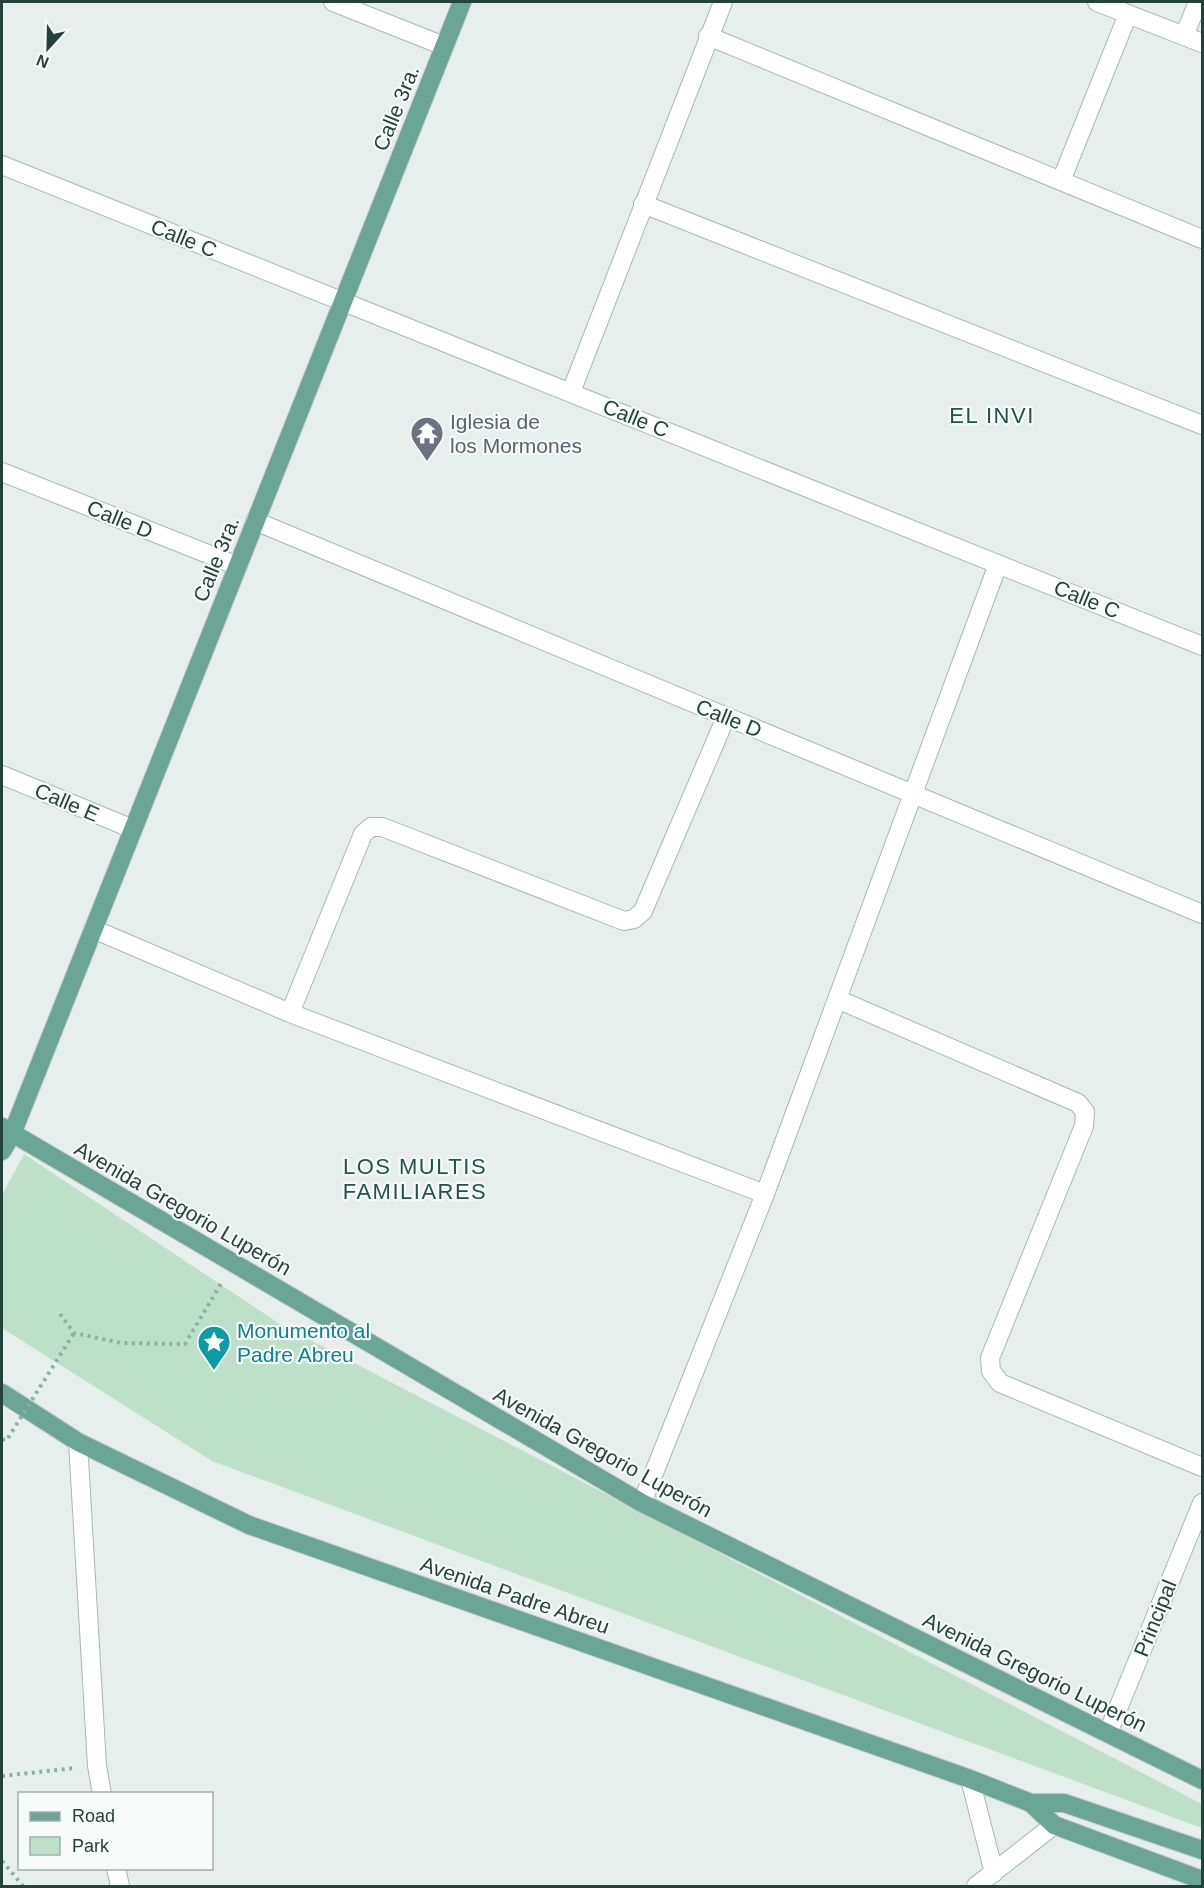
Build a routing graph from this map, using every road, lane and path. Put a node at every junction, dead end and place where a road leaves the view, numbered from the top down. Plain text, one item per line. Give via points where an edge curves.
1 (333, 2) edge
2 (462, 2) edge
3 (723, 2) edge
4 (1097, 2) edge
5 (1198, 2) edge
6 (1128, 14) junction
7 (708, 36) junction
8 (1184, 36) junction
9 (1203, 43) edge
10 (444, 46) junction
11 (2, 165) edge
12 (1061, 181) junction
13 (643, 204) junction
14 (1203, 239) edge
15 (343, 301) junction
16 (571, 392) junction
17 (1203, 425) edge
18 (2, 472) edge
19 (255, 521) junction
20 (999, 564) junction
21 (237, 566) junction
22 (1203, 646) edge
23 (726, 717) junction
24 (2, 775) edge
25 (914, 794) junction
26 (133, 829) junction
27 (1203, 914) edge
28 (93, 929) junction
29 (837, 999) junction
30 (290, 1013) junction
31 (7, 1130) edge
32 (2, 1151) edge
33 (765, 1194) junction
34 (232, 1264) junction
35 (60, 1314) dead end
36 (74, 1333) junction
37 (2, 1393) edge
38 (2, 1440) edge
39 (78, 1442) junction
40 (1203, 1467) edge
41 (642, 1503) junction
42 (1203, 1503) edge
43 (1108, 1733) junction
44 (97, 1766) junction
45 (2, 1776) edge
46 (970, 1779) junction
47 (1203, 1780) edge
48 (102, 1792) edge
49 (1031, 1803) junction
50 (1054, 1825) junction
51 (1203, 1850) edge
52 (2, 1862) edge
53 (116, 1870) edge
54 (994, 1873) junction
55 (1203, 1880) edge
56 (23, 1887) edge
57 (120, 1887) edge
58 (976, 1887) edge

1 - 10 street
2 - 10 main road, Calle 3ra.
3 - 7 street
4 - 6 street
5 - 8 street
6 - 8 street
6 - 12 street
7 - 12 street
7 - 13 street
8 - 9 street
10 - 15 main road, Calle 3ra.
11 - 15 street, Calle C
12 - 14 street
13 - 16 street
13 - 17 street
15 - 16 street, Calle C
15 - 19 main road, Calle 3ra.
16 - 20 street, Calle C
18 - 21 street, Calle D
19 - 21 main road, Calle 3ra.
19 - 23 street, Calle D
20 - 22 street, Calle C
20 - 25 street
21 - 26 main road, Calle 3ra.
23 - 25 street, Calle D
23 - 30 street via 643,910 634,919 624,921 382,827 371,827 363,834
24 - 26 street, Calle E
25 - 27 street, Calle D
25 - 29 street
26 - 28 main road, Calle 3ra.
28 - 30 street
28 - 31 main road, Calle 3ra.
29 - 33 street
29 - 40 street via 1078,1103 1085,1112 1084,1126 990,1358 991,1371 1000,1383
30 - 33 street
31 - 32 main road, Calle 3ra.
31 - 34 main road, Avenida Gregorio Luperón
33 - 41 street
34 - 36 path via 185,1344 121,1343
34 - 41 main road, Avenida Gregorio Luperón
35 - 36 path
36 - 38 path, bridge via 8,1438
37 - 39 main road, Avenida Padre Abreu
39 - 44 street
39 - 46 main road, Avenida Padre Abreu via 249,1525
41 - 43 main road, Avenida Gregorio Luperón
42 - 43 street, Principal
43 - 47 main road, Avenida Gregorio Luperón
44 - 45 path
44 - 48 street
46 - 49 main road, Avenida Padre Abreu
46 - 54 street
49 - 50 main road, Avenida Padre Abreu
49 - 51 main road, Avenida Padre Abreu via 1064,1803
50 - 54 street
50 - 55 main road, Avenida Padre Abreu
52 - 56 path
53 - 57 street
54 - 58 street

